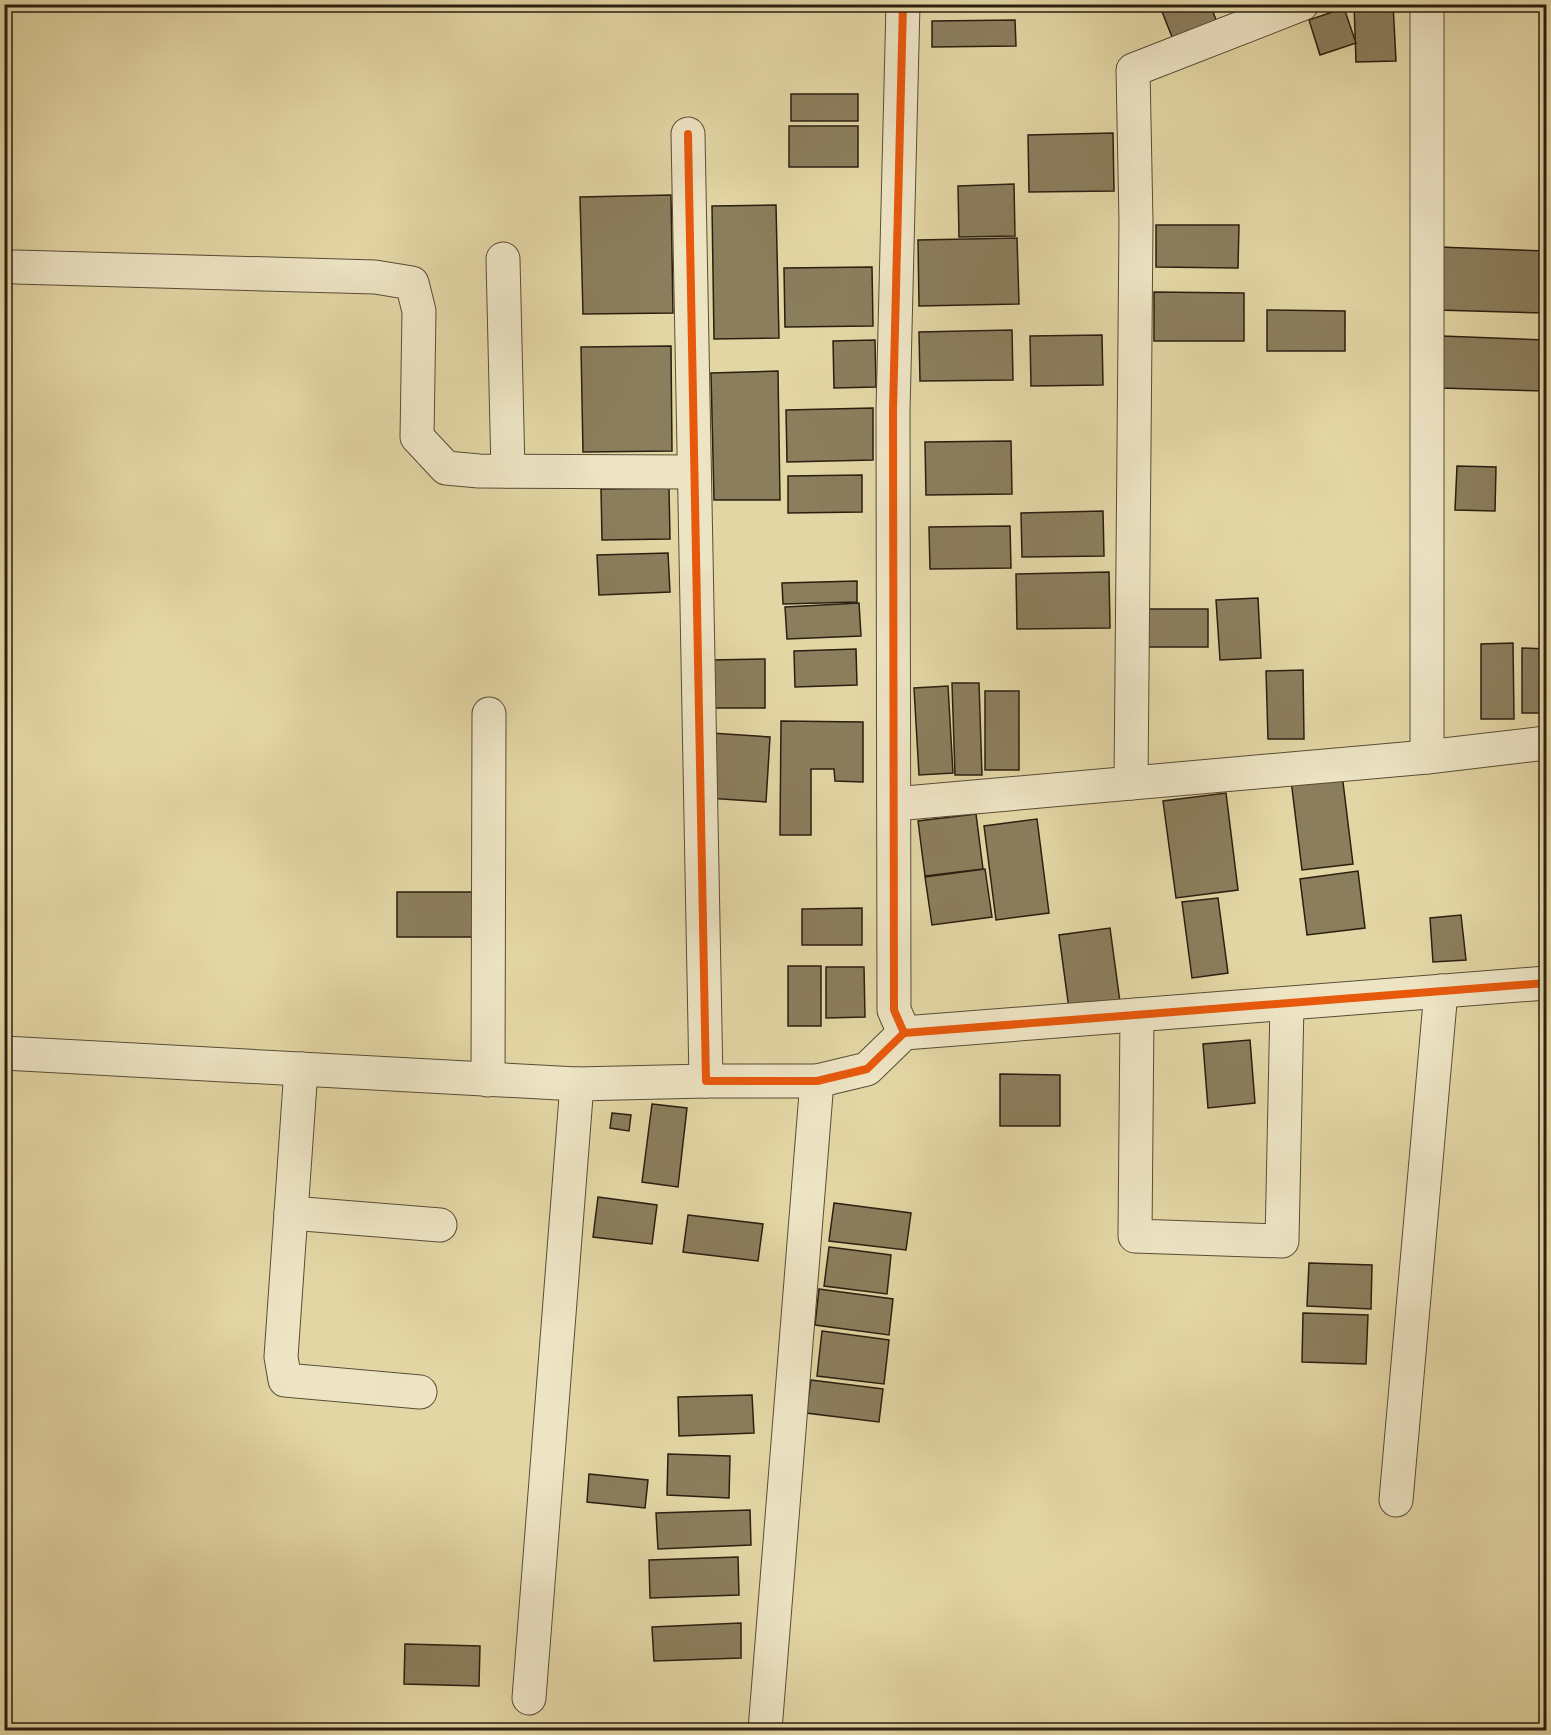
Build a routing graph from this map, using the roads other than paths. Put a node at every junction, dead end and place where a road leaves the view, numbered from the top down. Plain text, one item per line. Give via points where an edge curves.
1 (903, 4) edge
2 (1302, 4) edge
3 (1427, 4) edge
4 (688, 134) dead end
5 (503, 259) dead end
6 (16, 267) dead end
7 (507, 471) junction
8 (694, 472) junction
9 (489, 714) dead end
10 (1546, 743) edge
11 (1427, 757) junction
12 (1131, 783) junction
13 (894, 804) junction
14 (1546, 983) edge
15 (1441, 991) junction
16 (1287, 1004) junction
17 (1137, 1015) junction
18 (904, 1034) junction
19 (4, 1053) edge
20 (301, 1069) junction
21 (488, 1080) junction
22 (706, 1081) junction
23 (818, 1081) junction
24 (577, 1084) junction
25 (291, 1214) junction
26 (440, 1225) dead end
27 (420, 1392) dead end
28 (1396, 1500) dead end
29 (529, 1698) dead end
30 (765, 1731) edge

1 - 13 street via 893,411
2 - 12 street via 1133,70 1136,222
3 - 11 street
4 - 8 street
5 - 7 street
6 - 7 street via 375,277 412,283 419,310 417,437 446,468
7 - 8 street
8 - 22 street
9 - 21 street
10 - 11 street
11 - 12 street
12 - 13 street
13 - 18 street via 894,1010
14 - 15 street
15 - 16 street
15 - 28 street
16 - 17 street
16 - 17 street via 1282,1241 1135,1236
17 - 18 street
18 - 23 street via 867,1069
19 - 20 street
20 - 21 street
20 - 25 street
21 - 24 street
22 - 23 street
22 - 24 street
23 - 30 street
24 - 29 street
25 - 26 street
25 - 27 street via 281,1357 285,1380

